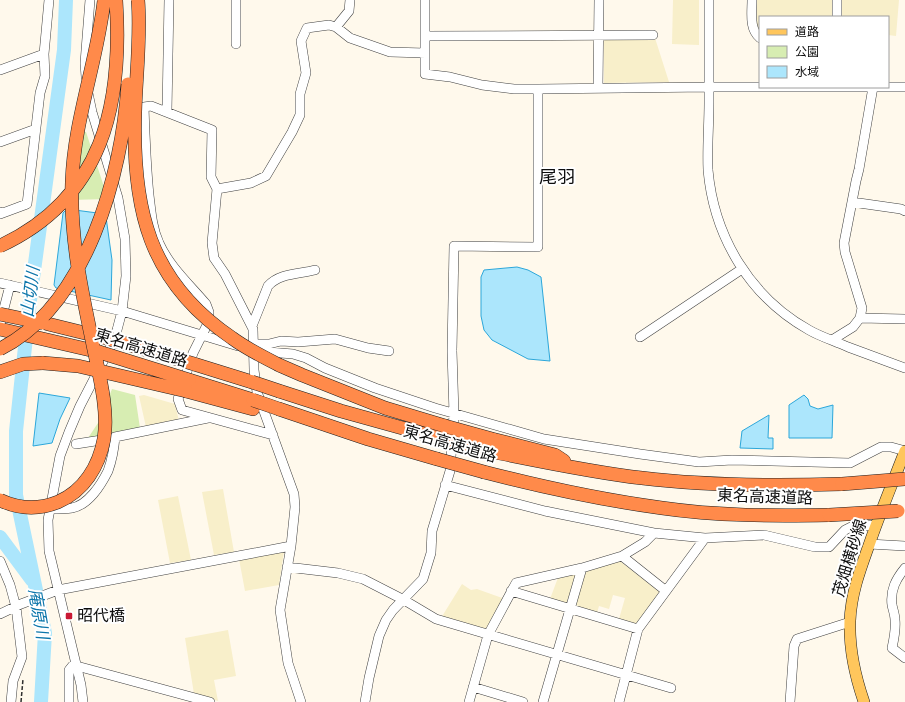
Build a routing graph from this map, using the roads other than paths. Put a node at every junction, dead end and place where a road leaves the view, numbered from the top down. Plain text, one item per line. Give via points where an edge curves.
1 (49, 0) edge
2 (90, 0) edge
3 (104, 0) edge
4 (116, 0) edge
5 (129, 0) edge
6 (138, 0) edge
7 (169, 0) edge
8 (236, 0) edge
9 (350, 0) edge
10 (425, 0) edge
11 (599, 0) edge
12 (709, 0) edge
13 (752, 0) edge
14 (837, 0) edge
15 (837, 16) edge
16 (336, 27) junction
17 (653, 35) dead end
18 (425, 36) junction
19 (599, 36) junction
20 (759, 37) edge
21 (236, 44) dead end
22 (425, 53) junction
23 (44, 54) junction
24 (0, 70) edge
25 (709, 87) junction
26 (759, 87) edge
27 (889, 87) edge
28 (905, 87) edge
29 (598, 88) junction
30 (873, 88) edge
31 (538, 89) junction
32 (167, 111) junction
33 (36, 129) junction
34 (0, 142) edge
35 (217, 189) junction
36 (852, 202) junction
37 (905, 211) edge
38 (0, 213) edge
39 (0, 246) edge
40 (742, 269) junction
41 (315, 270) dead end
42 (0, 283) edge
43 (14, 286) junction
44 (122, 311) junction
45 (0, 314) edge
46 (860, 318) junction
47 (905, 319) edge
48 (0, 324) edge
49 (252, 326) junction
50 (0, 329) edge
51 (202, 335) junction
52 (640, 337) dead end
53 (832, 340) junction
54 (303, 342) junction
55 (254, 347) junction
56 (0, 349) edge
57 (389, 351) dead end
58 (298, 355) junction
59 (905, 368) edge
60 (0, 372) edge
61 (188, 385) junction
62 (454, 414) junction
63 (209, 418) junction
64 (444, 432) junction
65 (273, 435) junction
66 (115, 437) junction
67 (76, 444) dead end
68 (905, 451) edge
69 (905, 479) edge
70 (445, 486) junction
71 (0, 500) edge
72 (50, 509) junction
73 (902, 511) edge
74 (876, 525) junction
75 (654, 533) junction
76 (705, 538) junction
77 (869, 544) junction
78 (291, 546) junction
79 (905, 546) edge
80 (622, 556) junction
81 (0, 561) edge
82 (287, 567) junction
83 (582, 568) junction
84 (905, 568) edge
85 (56, 591) junction
86 (512, 591) junction
87 (666, 591) junction
88 (404, 600) junction
89 (18, 605) junction
90 (571, 609) junction
91 (0, 614) edge
92 (850, 622) junction
93 (638, 629) junction
94 (488, 635) junction
95 (557, 655) junction
96 (905, 658) edge
97 (76, 665) junction
98 (627, 675) junction
99 (473, 687) junction
100 (671, 688) dead end
101 (192, 700) edge
102 (11, 702) edge
103 (69, 702) edge
104 (83, 702) edge
105 (210, 702) edge
106 (301, 702) edge
107 (365, 702) edge
108 (469, 702) edge
109 (523, 702) edge
110 (543, 702) edge
111 (619, 702) edge
112 (790, 702) edge
113 (864, 702) edge

1 - 23 street
2 - 44 street via 85,63 89,100 117,190 126,239 126,276
3 - 71 highway, bridge via 102,22 76,135 72,183 75,243 101,390 105,422 104,439 97,462 87,480 64,500 50,505 24,508
4 - 39 highway, bridge via 115,85 106,127 92,162 74,189 50,215
5 - 56 highway, bridge via 130,52 123,124 110,184 96,229 83,261 53,307 28,331
6 - 64 highway, bridge via 135,157 137,190 152,245 162,266 179,290 204,317 232,339 279,365 322,384
7 - 32 street
8 - 21 street
9 - 16 street via 349,10
10 - 18 street
11 - 19 street
12 - 25 street
13 - 20 street via 752,26 754,33
14 - 15 street
16 - 22 street via 350,38 390,52
16 - 35 street via 329,25 307,28 301,41 306,73 300,94 300,116 266,176 251,184
17 - 19 street
18 - 19 street
18 - 22 street
19 - 29 street
22 - 31 street via 425,74 482,85
23 - 24 street
23 - 33 street via 45,76 40,93
25 - 26 street
25 - 29 street
25 - 40 street via 708,170 713,202 724,236
27 - 28 street
29 - 31 street
30 - 36 street
31 - 62 street via 538,247 454,246
32 - 35 street via 212,130 211,177
32 - 51 street via 151,106 144,107 145,155 151,213 159,244 166,256 206,304 209,312 207,326
33 - 34 street
33 - 38 street via 27,204
35 - 49 street via 212,243 214,258
36 - 37 street
36 - 46 street via 845,248 862,308
40 - 52 street
40 - 53 street via 778,309 810,330
41 - 49 street via 290,274 270,284
42 - 43 street
43 - 44 street
43 - 48 street
44 - 51 street
44 - 72 street via 112,346 80,406 60,456
45 - 64 highway, 東名高速道路, bridge via 103,337 341,411
46 - 47 street
46 - 53 street via 853,327
49 - 55 street
50 - 61 highway, 東名高速道路, bridge via 99,352
51 - 55 street
51 - 63 street via 193,353 178,399 182,410
53 - 59 street
54 - 55 street via 281,341
54 - 57 street via 336,339
54 - 58 street
55 - 58 street
55 - 65 street via 257,392
58 - 62 street via 375,388
60 - 61 highway, bridge via 23,364 59,364
61 - 73 highway, 東名高速道路, bridge via 484,472 606,499 720,514 829,516
62 - 68 street via 544,438 699,462 732,460 850,463 881,447
62 - 70 street via 450,471
63 - 65 street
63 - 66 street
64 - 69 highway, 東名高速道路, bridge via 576,469 642,478 767,486
65 - 78 street via 294,494
66 - 67 street
66 - 72 street via 108,471 87,500 72,508
68 - 74 main road, 茂畑横砂線
70 - 75 street via 545,511
70 - 88 street via 432,531 432,553 423,579
72 - 85 street via 47,529
74 - 76 street via 850,527 829,547 814,547 764,535
74 - 77 main road, 茂畑横砂線
75 - 76 street
75 - 80 street via 645,542
76 - 87 street
77 - 79 street
77 - 92 main road, 茂畑横砂線 via 854,590
78 - 82 street
78 - 85 street
80 - 83 street
80 - 87 street
81 - 89 street
82 - 88 street via 338,573 363,579
82 - 106 street via 280,610 288,663
83 - 86 street via 516,583
83 - 90 street
84 - 96 street via 898,576 892,595 895,619 892,648
85 - 89 street
85 - 97 street
86 - 90 street
86 - 94 street
87 - 93 street
88 - 94 street via 436,619
88 - 107 street via 386,620 379,636 368,678
89 - 91 street
89 - 102 street via 22,657 13,681
90 - 93 street
90 - 95 street
92 - 112 street via 797,639 794,646
92 - 113 main road, 茂畑横砂線 via 853,663
93 - 98 street
94 - 95 street
94 - 99 street
95 - 98 street
95 - 110 street
97 - 101 street
97 - 103 street via 71,666 69,670
97 - 104 street
98 - 100 street
98 - 111 street
99 - 108 street
99 - 109 street
101 - 105 street

